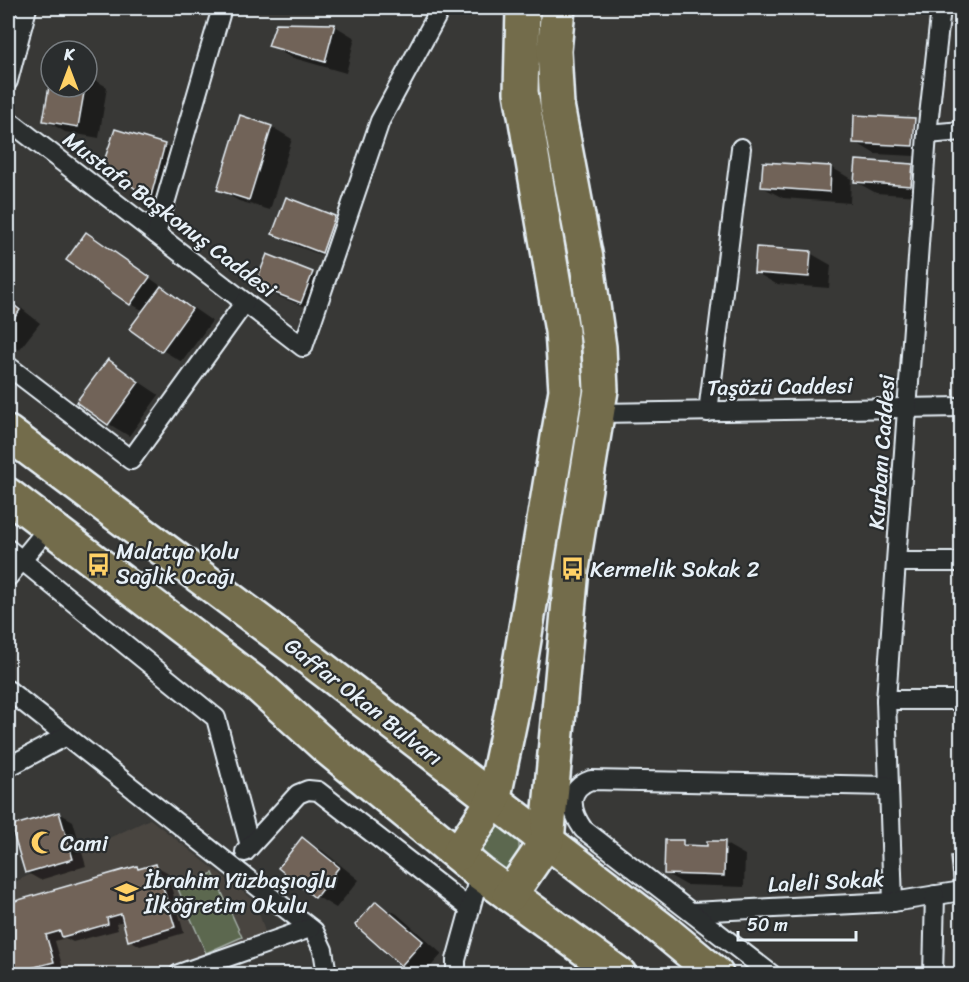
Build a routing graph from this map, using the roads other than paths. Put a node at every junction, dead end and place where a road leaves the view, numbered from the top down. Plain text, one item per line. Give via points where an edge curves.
1 (27, 8) edge
2 (222, 8) edge
3 (441, 8) edge
4 (523, 8) edge
5 (558, 8) edge
6 (941, 8) edge
7 (8, 81) edge
8 (8, 120) edge
9 (962, 131) edge
10 (927, 134) junction
11 (741, 148) dead end
12 (156, 234) junction
13 (244, 302) junction
14 (8, 366) edge
15 (962, 406) edge
16 (909, 408) junction
17 (708, 411) junction
18 (599, 413) junction
19 (8, 433) edge
20 (8, 495) edge
21 (49, 527) junction
22 (15, 555) edge
23 (897, 562) junction
24 (962, 562) edge
25 (8, 577) edge
26 (8, 690) edge
27 (886, 700) junction
28 (962, 700) edge
29 (66, 736) junction
30 (8, 767) edge
31 (889, 786) junction
32 (493, 801) junction
33 (548, 841) junction
34 (250, 846) junction
35 (469, 864) junction
36 (234, 868) junction
37 (962, 891) edge
38 (510, 895) junction
39 (935, 895) junction
40 (893, 902) junction
41 (469, 908) junction
42 (692, 912) junction
43 (310, 928) junction
44 (179, 975) edge
45 (327, 975) edge
46 (456, 975) edge
47 (619, 975) edge
48 (716, 975) edge
49 (771, 975) edge
50 (933, 975) edge

1 - 7 street
2 - 12 street
3 - 13 street, Mustafa Başkonuş Caddesi via 380,121 303,347
4 - 32 highway via 521,92 562,331 566,390 516,689
5 - 18 highway via 555,78 599,347
6 - 10 street, Kurbanı Caddesi
8 - 12 street, Mustafa Başkonuş Caddesi
9 - 10 street
10 - 16 street, Kurbanı Caddesi
11 - 17 street
12 - 13 street, Mustafa Başkonuş Caddesi
13 - 14 street via 131,460
15 - 16 street, Taşözü Caddesi
16 - 17 street, Taşözü Caddesi
16 - 23 street, Kurbanı Caddesi
17 - 18 street, Taşözü Caddesi
18 - 33 highway via 572,569
19 - 32 highway, Gaffar Okan Bulvarı
20 - 21 highway
21 - 22 street
21 - 35 highway via 261,688 324,746
22 - 25 street
22 - 34 street via 216,718
23 - 24 street
23 - 27 street, Kurbanı Caddesi
26 - 29 street
27 - 28 street
27 - 31 street, Kurbanı Caddesi
29 - 30 street
29 - 36 street
31 - 40 street, Kurbanı Caddesi
31 - 42 street via 601,780 581,784 573,792 571,802 583,829
32 - 33 highway, Gaffar Okan Bulvarı
32 - 35 highway
33 - 38 highway
33 - 48 highway, Gaffar Okan Bulvarı
34 - 36 street
34 - 41 street via 298,794 318,791
35 - 38 highway
35 - 41 street
36 - 43 street
37 - 39 street, Laleli Sokak
38 - 47 highway
39 - 40 street, Laleli Sokak
39 - 50 street
40 - 42 street, Laleli Sokak
41 - 46 street
42 - 49 street
43 - 44 street
43 - 45 street via 323,950

